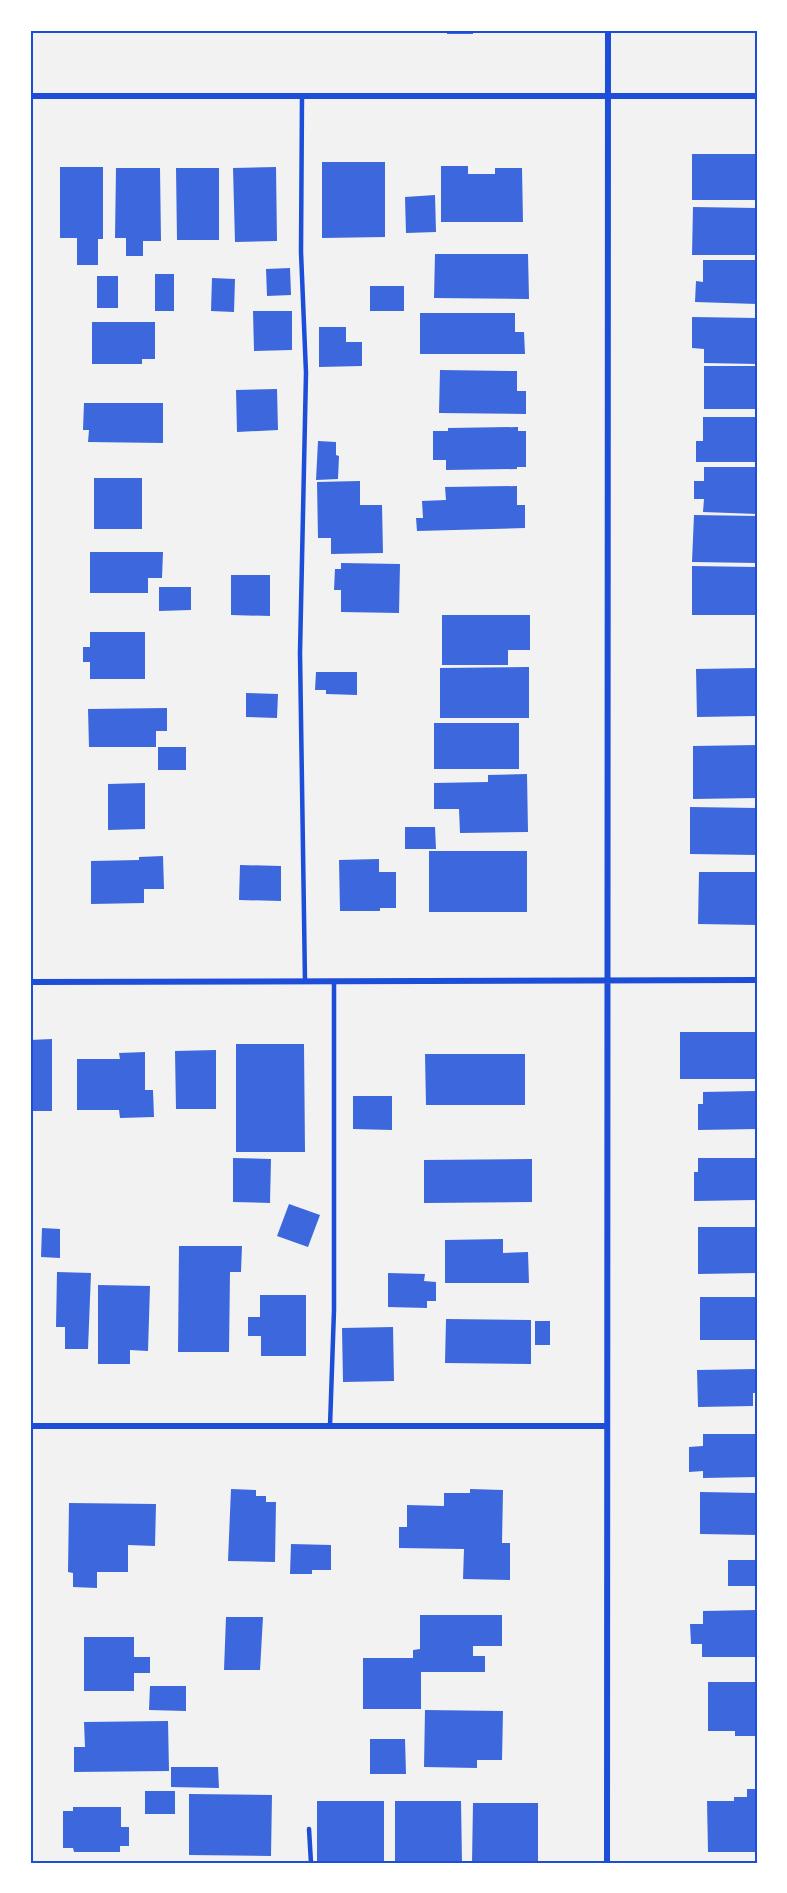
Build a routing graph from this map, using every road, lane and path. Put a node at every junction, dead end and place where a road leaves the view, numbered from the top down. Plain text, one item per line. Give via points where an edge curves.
1 (608, 30) edge
2 (30, 96) edge
3 (302, 96) junction
4 (608, 96) junction
5 (757, 96) edge
6 (757, 980) edge
7 (305, 981) junction
8 (334, 981) junction
9 (607, 981) junction
10 (30, 982) edge
11 (30, 1426) edge
12 (330, 1426) junction
13 (607, 1426) junction
14 (309, 1829) dead end
15 (311, 1863) edge
16 (607, 1863) edge

1 - 4 street
2 - 3 street
3 - 4 street
3 - 7 lane via 301,252 306,373 300,653
4 - 5 street
4 - 9 street
6 - 9 street
7 - 8 street
7 - 10 street
8 - 9 street
8 - 12 lane
9 - 13 street
11 - 12 street
12 - 13 street
13 - 16 street
14 - 15 lane

